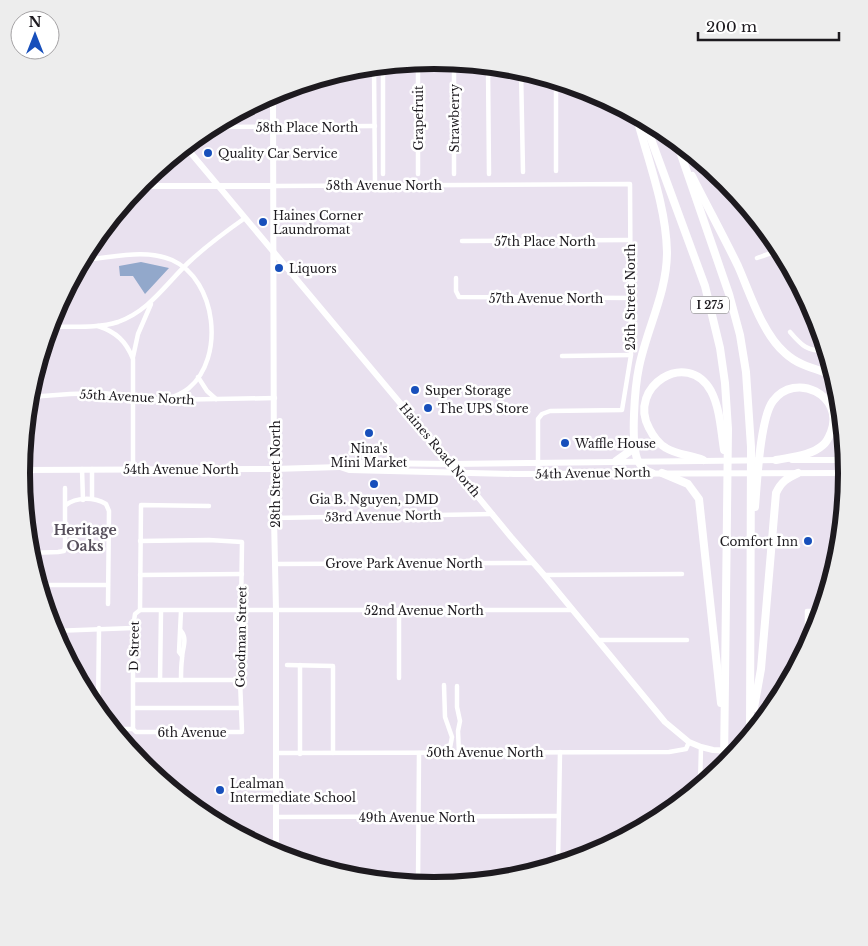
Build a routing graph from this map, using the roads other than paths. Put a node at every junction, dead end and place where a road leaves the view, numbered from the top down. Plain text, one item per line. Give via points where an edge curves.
1 (418, 70) edge
2 (454, 70) edge
3 (383, 72) edge
4 (488, 72) edge
5 (374, 73) edge
6 (521, 79) edge
7 (556, 88) edge
8 (273, 103) edge
9 (639, 125) edge
10 (375, 126) junction
11 (273, 127) junction
12 (225, 128) edge
13 (648, 131) edge
14 (189, 151) edge
15 (680, 152) edge
16 (683, 155) edge
17 (556, 171) dead end
18 (523, 172) dead end
19 (383, 174) dead end
20 (418, 174) dead end
21 (454, 174) dead end
22 (489, 174) dead end
23 (630, 184) joint
24 (375, 185) junction
25 (149, 186) edge
26 (219, 186) junction
27 (273, 186) junction
28 (245, 218) junction
29 (630, 240) junction
30 (462, 241) dead end
31 (273, 251) junction
32 (772, 253) edge
33 (757, 258) dead end
34 (92, 259) edge
35 (183, 268) junction
36 (456, 278) dead end
37 (631, 298) junction
38 (152, 302) junction
39 (96, 326) junction
40 (57, 327) edge
41 (790, 332) dead end
42 (819, 350) edge
43 (630, 355) junction
44 (562, 356) dead end
45 (132, 359) junction
46 (825, 372) edge
47 (198, 377) junction
48 (38, 396) edge
49 (133, 397) junction
50 (275, 398) junction
51 (216, 399) junction
52 (165, 400) junction
53 (634, 443) junction
54 (837, 458) edge
55 (702, 460) junction
56 (776, 460) junction
57 (616, 461) junction
58 (638, 461) junction
59 (538, 462) junction
60 (451, 464) junction
61 (340, 467) junction
62 (133, 469) junction
63 (274, 469) junction
64 (30, 470) edge
65 (82, 470) junction
66 (92, 470) junction
67 (458, 473) junction
68 (652, 473) junction
69 (662, 473) junction
70 (798, 473) junction
71 (838, 473) edge
72 (538, 474) junction
73 (65, 488) dead end
74 (92, 499) junction
75 (83, 500) junction
76 (727, 501) junction
77 (66, 505) junction
78 (208, 506) dead end
79 (493, 514) junction
80 (274, 518) junction
81 (140, 541) junction
82 (38, 553) edge
83 (750, 556) junction
84 (533, 563) junction
85 (275, 564) junction
86 (242, 574) junction
87 (682, 574) dead end
88 (140, 575) junction
89 (544, 575) junction
90 (46, 585) edge
91 (108, 585) junction
92 (108, 604) dead end
93 (140, 610) junction
94 (241, 610) junction
95 (276, 610) junction
96 (399, 610) junction
97 (572, 610) junction
98 (161, 611) junction
99 (181, 611) junction
100 (814, 611) edge
101 (99, 628) junction
102 (133, 628) junction
103 (807, 628) edge
104 (62, 630) edge
105 (597, 640) junction
106 (686, 640) dead end
107 (287, 666) dead end
108 (300, 666) junction
109 (399, 678) dead end
110 (134, 680) junction
111 (160, 680) junction
112 (181, 680) junction
113 (240, 680) junction
114 (444, 685) dead end
115 (457, 686) dead end
116 (98, 697) edge
117 (134, 708) junction
118 (241, 708) junction
119 (751, 723) edge
120 (750, 725) edge
121 (724, 727) junction
122 (122, 729) edge
123 (133, 729) junction
124 (242, 732) joint
125 (689, 742) junction
126 (701, 747) junction
127 (728, 751) edge
128 (560, 752) junction
129 (276, 753) junction
130 (333, 753) junction
131 (419, 753) junction
132 (449, 753) junction
133 (459, 753) junction
134 (300, 754) junction
135 (724, 755) edge
136 (700, 777) edge
137 (558, 816) junction
138 (276, 817) junction
139 (419, 817) junction
140 (276, 845) edge
141 (558, 858) edge
142 (418, 876) edge

1 - 20 street, Grapefruit
2 - 21 street, Strawberry
3 - 19 street
4 - 22 street
5 - 10 street
6 - 18 street
7 - 17 street
8 - 11 street, 28th Street North
9 - 53 highway via 659,200 667,254 664,283 636,380
10 - 11 street, 58th Place North
10 - 24 street
11 - 12 street, 58th Place North
11 - 27 street, 28th Street North
13 - 76 highway, I 275 via 705,286 718,339 728,429
14 - 26 street, Haines Road North
15 - 83 highway, I 275 via 729,294 744,355 750,424
16 - 46 highway via 773,339 796,362
23 - 24 street, 58th Avenue North
23 - 29 street, 25th Street North
24 - 27 street, 58th Avenue North
25 - 26 street, 58th Avenue North
26 - 27 street, 58th Avenue North
26 - 28 street, Haines Road North
27 - 31 street, 28th Street North
28 - 31 street, Haines Road North
28 - 35 street
29 - 30 street, 57th Place North
29 - 37 street, 25th Street North
31 - 50 street, 28th Street North
31 - 60 street, Haines Road North
32 - 33 street
34 - 35 street via 151,254 175,261
35 - 38 street
35 - 47 street via 192,274 205,294 212,325 208,354
36 - 37 street, 57th Avenue North via 457,295 462,297
37 - 43 street, 25th Street North
38 - 39 street via 118,322
38 - 45 street via 138,334
39 - 40 street
39 - 45 street via 122,338
41 - 42 street via 802,346
43 - 44 street
43 - 59 street, 25th Street North via 622,410 550,411 542,414 538,419
45 - 49 street
47 - 51 street
47 - 52 street via 189,388
48 - 49 street, 55th Avenue North via 104,393
49 - 52 street, 55th Avenue North
49 - 62 street
50 - 51 street, 55th Avenue North
50 - 63 street, 28th Street North
51 - 52 street, 55th Avenue North
53 - 57 highway via 630,451
53 - 58 highway
54 - 56 street, 54th Avenue North
55 - 56 street, 54th Avenue North
55 - 58 street, 54th Avenue North
55 - 76 highway via 666,448 647,424 648,393 666,375 682,372 694,375 705,383 713,396 724,449
56 - 83 highway via 812,453 828,439 834,420 833,410 819,393 808,388 786,390 769,408 764,424
57 - 58 street, 54th Avenue North
57 - 59 street, 54th Avenue North
58 - 68 highway
59 - 60 street, 54th Avenue North
59 - 72 street
60 - 61 street, 54th Avenue North via 349,463
60 - 67 street, Haines Road North
61 - 63 street, 54th Avenue North
61 - 67 street, 54th Avenue North
62 - 63 street, 54th Avenue North
62 - 66 street, 54th Avenue North
63 - 80 street, 28th Street North
64 - 65 street, 54th Avenue North
65 - 66 street, 54th Avenue North
65 - 75 street
66 - 74 street
67 - 72 street, 54th Avenue North
67 - 79 street, Haines Road North
68 - 69 street, 54th Avenue North
68 - 72 street, 54th Avenue North
69 - 70 street, 54th Avenue North
69 - 121 highway via 688,484 698,499
70 - 71 street, 54th Avenue North
70 - 119 highway via 786,478 776,493 761,669
73 - 77 street
74 - 75 street
74 - 91 street via 106,504 109,511
75 - 77 street via 72,500
76 - 121 highway, I 275
77 - 82 street via 64,550
78 - 81 street, D Street via 141,505
79 - 80 street, 53rd Avenue North
79 - 84 street, Haines Road North
80 - 85 street, 28th Street North
81 - 86 street, Goodman Street via 242,542
81 - 88 street, D Street
83 - 120 highway, I 275
84 - 85 street, Grove Park Avenue North
84 - 89 street, Haines Road North
85 - 95 street, 28th Street North
86 - 88 street
86 - 94 street, Goodman Street
87 - 89 street
88 - 93 street, D Street
89 - 97 street, Haines Road North
90 - 91 street
91 - 92 street
93 - 98 street, 52nd Avenue North
93 - 102 street, D Street via 135,614
94 - 95 street, 52nd Avenue North
94 - 99 street, 52nd Avenue North
94 - 113 street, Goodman Street
95 - 96 street, 52nd Avenue North
95 - 129 street, 28th Street North
96 - 97 street, 52nd Avenue North
96 - 109 street
97 - 105 street, Haines Road North
98 - 99 street, 52nd Avenue North
98 - 111 street
99 - 112 street via 184,638
100 - 103 street via 807,611
101 - 102 street
101 - 104 street
101 - 116 street
102 - 110 street, D Street
105 - 106 street
105 - 125 street, Haines Road North via 665,722
107 - 108 street
108 - 130 street via 334,666
108 - 134 street
110 - 111 street
110 - 117 street, D Street
111 - 112 street
112 - 113 street
113 - 118 street, Goodman Street
114 - 132 street via 445,717 452,737
115 - 133 street
117 - 118 street
117 - 123 street, D Street
118 - 124 street, Goodman Street
121 - 135 highway, I 275
122 - 123 street, 6th Avenue
123 - 124 street, 6th Avenue via 136,732
125 - 126 street, Haines Road North
125 - 128 street, 50th Avenue North via 686,748 669,752
126 - 127 street
126 - 136 street
128 - 133 street, 50th Avenue North
128 - 137 street
129 - 134 street, 50th Avenue North
129 - 138 street, 28th Street North
130 - 131 street, 50th Avenue North
130 - 134 street, 50th Avenue North
131 - 132 street, 50th Avenue North
131 - 139 street
132 - 133 street, 50th Avenue North
137 - 139 street, 49th Avenue North
137 - 141 street
138 - 139 street, 49th Avenue North
138 - 140 street, 28th Street North
139 - 142 street

